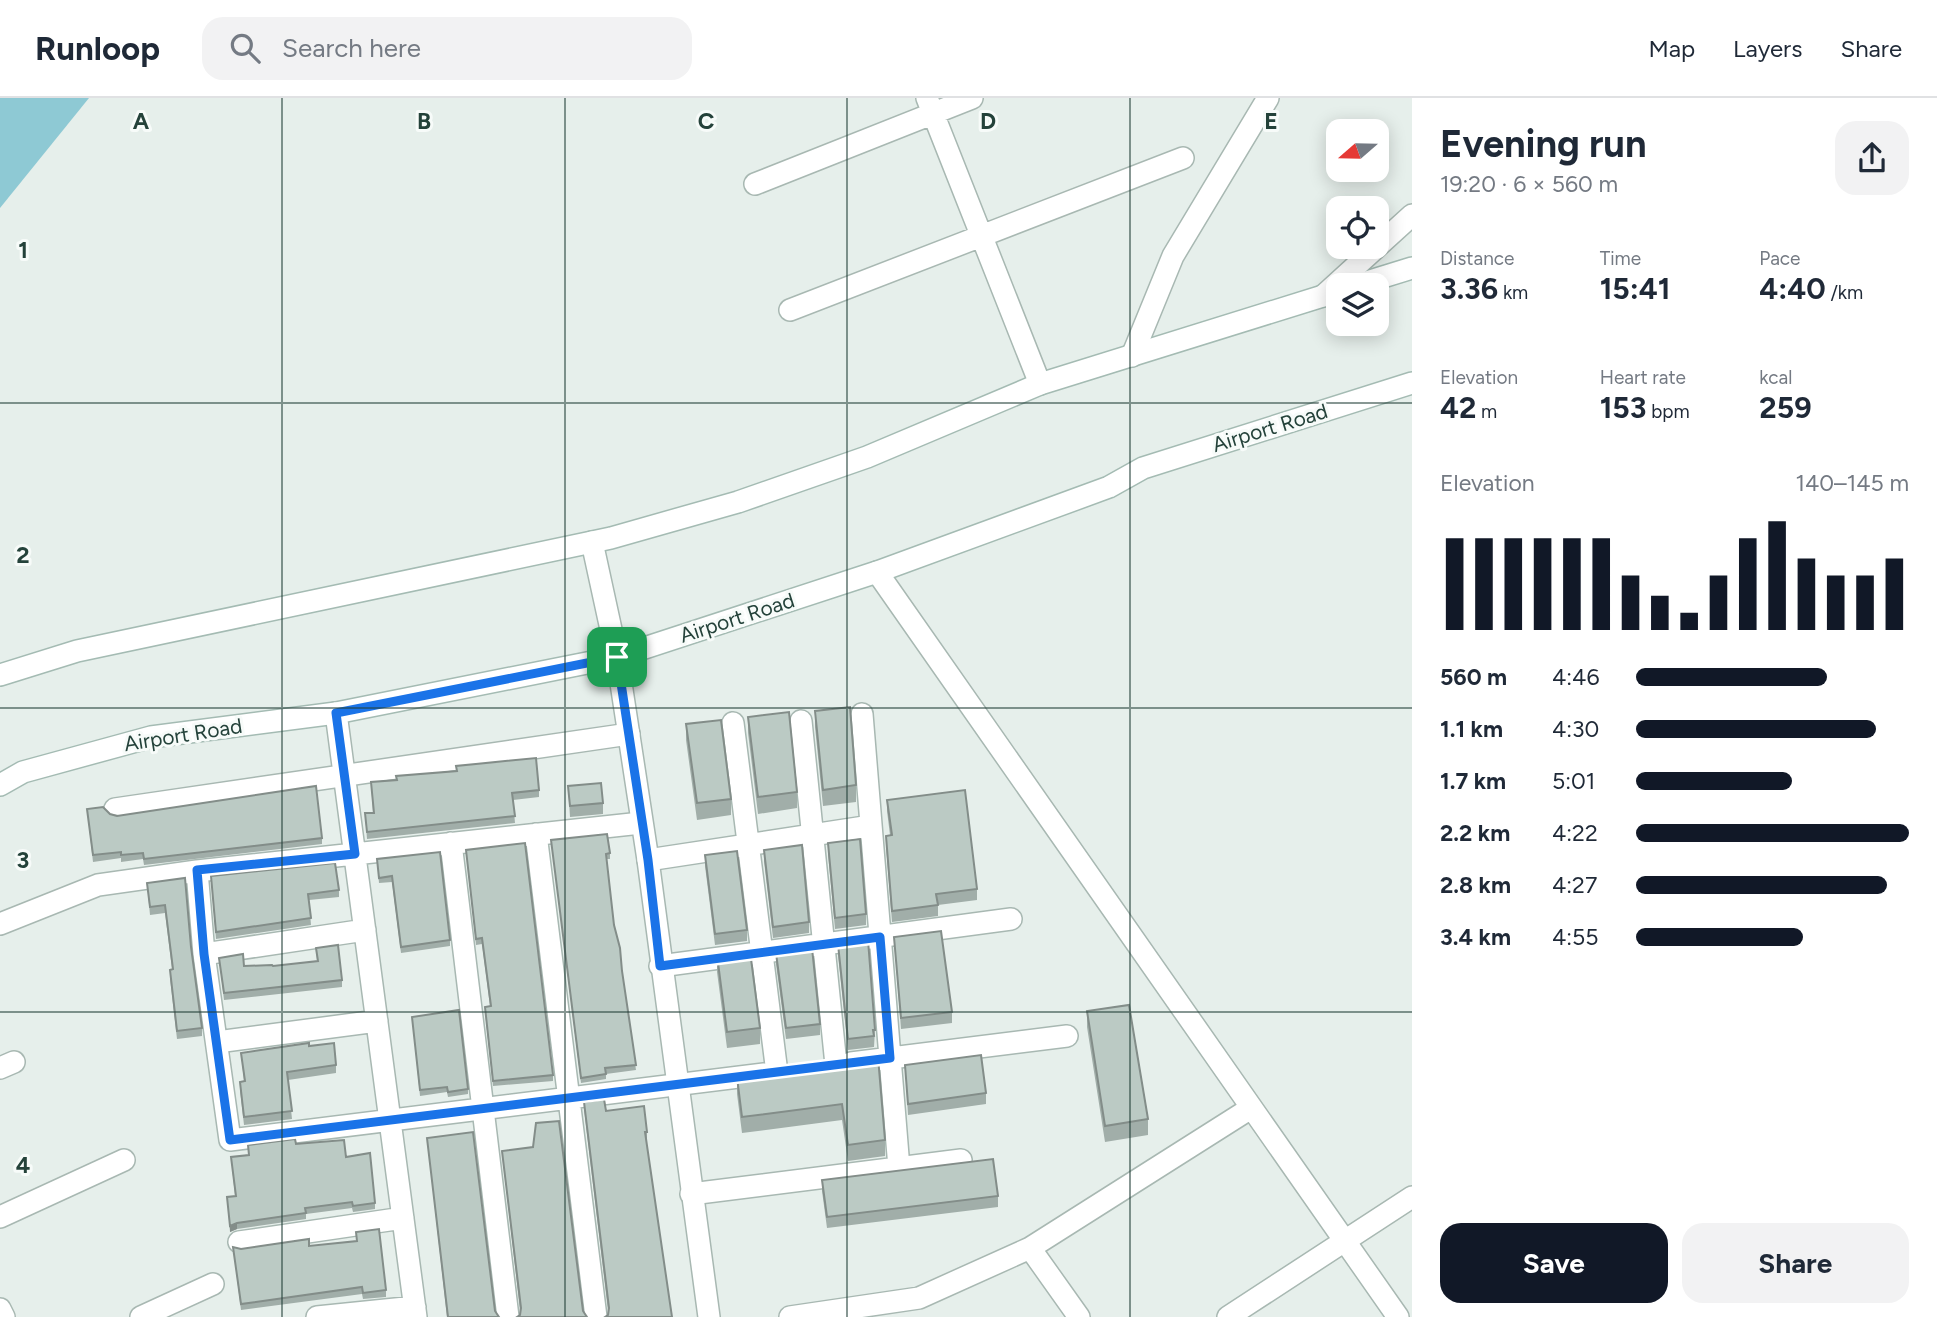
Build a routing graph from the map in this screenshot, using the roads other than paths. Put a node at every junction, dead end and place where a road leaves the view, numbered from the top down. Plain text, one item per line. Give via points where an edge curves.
1 (972, 98) edge
2 (1268, 98) edge
3 (930, 106) edge
4 (1183, 158) dead end
5 (755, 184) dead end
6 (1412, 215) edge
7 (982, 236) junction
8 (1412, 268) edge
9 (1352, 273) edge
10 (1389, 275) edge
11 (1326, 295) edge
12 (790, 310) dead end
13 (1132, 356) junction
14 (1412, 383) edge
15 (1040, 384) junction
16 (592, 542) junction
17 (877, 572) junction
18 (617, 657) junction
19 (0, 676) edge
20 (336, 713) junction
21 (862, 714) dead end
22 (801, 721) dead end
23 (733, 723) dead end
24 (628, 734) junction
25 (344, 775) junction
26 (0, 785) edge
27 (115, 809) dead end
28 (641, 823) junction
29 (871, 826) junction
30 (536, 834) junction
31 (813, 835) junction
32 (451, 843) junction
33 (748, 845) junction
34 (355, 854) junction
35 (648, 860) junction
36 (197, 870) junction
37 (1011, 919) dead end
38 (0, 924) edge
39 (365, 930) junction
40 (880, 937) junction
41 (824, 944) junction
42 (762, 952) junction
43 (204, 954) junction
44 (660, 966) junction
45 (377, 1021) junction
46 (1067, 1037) dead end
47 (217, 1042) junction
48 (890, 1058) junction
49 (836, 1065) junction
50 (777, 1073) junction
51 (677, 1085) junction
52 (569, 1098) junction
53 (1251, 1108) junction
54 (483, 1109) junction
55 (390, 1120) junction
56 (124, 1160) dead end
57 (961, 1160) edge
58 (899, 1168) junction
59 (691, 1194) junction
60 (1412, 1197) edge
61 (0, 1217) edge
62 (403, 1218) junction
63 (1346, 1240) junction
64 (239, 1241) dead end
65 (1030, 1248) junction
66 (213, 1284) dead end
67 (0, 1309) edge
68 (416, 1312) edge
69 (4, 1317) edge
70 (141, 1317) edge
71 (317, 1317) edge
72 (508, 1317) edge
73 (596, 1317) edge
74 (709, 1317) edge
75 (790, 1317) edge
76 (1079, 1317) edge
77 (1228, 1317) edge
78 (1398, 1317) edge

1 - 3 street
2 - 13 street via 1173,256
3 - 5 street
3 - 7 street
4 - 7 street
6 - 9 street
7 - 12 street
7 - 15 street
8 - 10 street
11 - 13 street
13 - 15 street
14 - 17 street, Airport Road via 1143,468 1109,487
15 - 16 street via 867,457 738,502
16 - 18 street
16 - 19 street via 77,651
17 - 18 street, Airport Road
17 - 53 street
18 - 20 street, Airport Road
18 - 24 street
20 - 25 street
20 - 26 street, Airport Road via 151,737 23,772
21 - 29 street
22 - 31 street
23 - 33 street
24 - 25 street
24 - 28 street
25 - 27 street
25 - 34 street
28 - 30 street
28 - 35 street
29 - 31 street
29 - 40 street
30 - 32 street
30 - 52 street
31 - 33 street
31 - 41 street
32 - 34 street
32 - 54 street
33 - 35 street
33 - 42 street
34 - 36 street
34 - 39 street
35 - 44 street
36 - 38 street via 98,885
36 - 43 street
37 - 40 street
39 - 43 street
39 - 45 street
40 - 41 street
40 - 48 street
41 - 42 street
41 - 49 street
42 - 44 street
42 - 50 street
43 - 47 street
44 - 51 street
45 - 47 street
45 - 55 street
46 - 48 street
47 - 55 street via 230,1140
48 - 49 street
48 - 58 street
49 - 50 street
50 - 51 street
51 - 52 street
51 - 59 street
52 - 54 street
52 - 73 street
53 - 63 street
53 - 65 street
54 - 55 street
54 - 72 street
55 - 62 street
56 - 61 street
57 - 58 street
58 - 59 street
59 - 74 street
60 - 63 street
62 - 64 street
62 - 68 street
63 - 77 street
63 - 78 street
65 - 75 street via 919,1298
65 - 76 street
66 - 70 street
67 - 69 street
68 - 71 street

